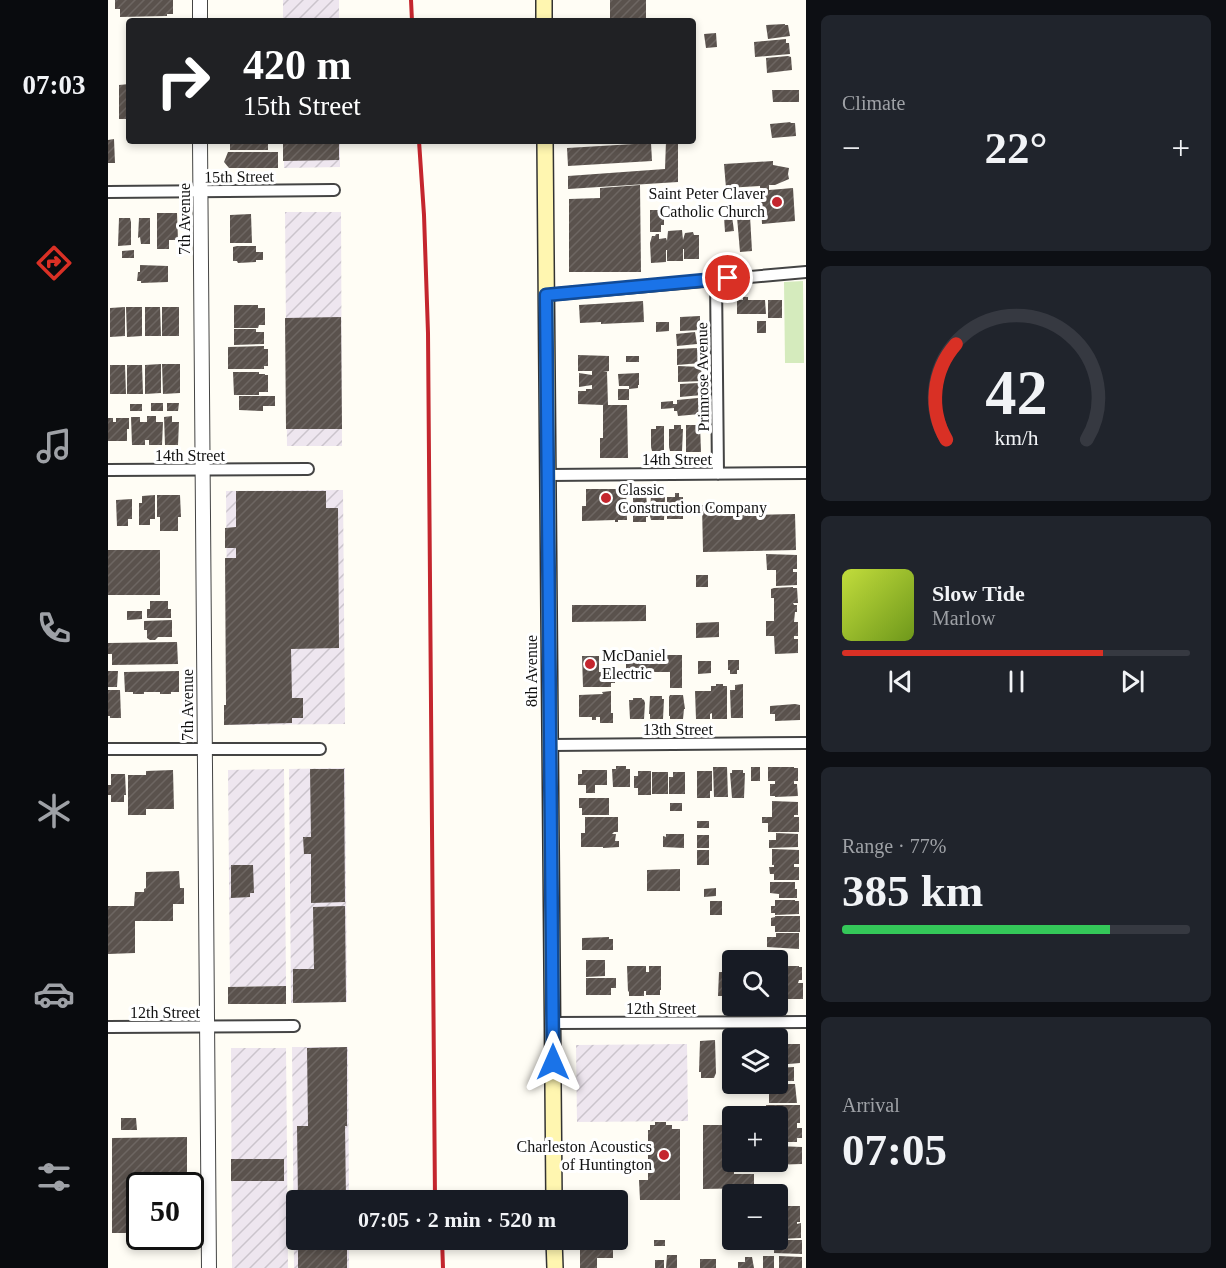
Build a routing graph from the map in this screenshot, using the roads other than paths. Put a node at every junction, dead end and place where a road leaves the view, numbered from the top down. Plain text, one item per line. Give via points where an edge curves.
1 (200, 0) edge
2 (544, 0) edge
3 (200, 18) edge
4 (544, 18) edge
5 (200, 144) edge
6 (545, 144) edge
7 (334, 190) dead end
8 (200, 191) junction
9 (108, 192) edge
10 (806, 272) edge
11 (716, 279) junction
12 (546, 295) junction
13 (308, 469) dead end
14 (108, 470) edge
15 (202, 470) junction
16 (806, 473) edge
17 (718, 474) junction
18 (548, 475) junction
19 (806, 743) edge
20 (550, 745) junction
21 (204, 748) junction
22 (108, 749) edge
23 (320, 749) dead end
24 (806, 1022) edge
25 (553, 1023) junction
26 (294, 1026) dead end
27 (108, 1027) edge
28 (207, 1027) junction
29 (554, 1190) edge
30 (554, 1250) edge
31 (209, 1268) edge
32 (555, 1268) edge

1 - 3 street
2 - 4 main road
5 - 8 street, 7th Avenue
6 - 12 main road, 8th Avenue
7 - 8 street, 15th Street
8 - 9 street, 15th Street
8 - 15 street, 7th Avenue
10 - 11 street
11 - 12 street
11 - 17 street, Primrose Avenue
12 - 18 main road, 8th Avenue
13 - 15 street, 14th Street
14 - 15 street, 14th Street
15 - 21 street, 7th Avenue
16 - 17 street, 14th Street
17 - 18 street, 14th Street
18 - 20 main road, 8th Avenue
19 - 20 street, 13th Street
20 - 25 main road, 8th Avenue
21 - 22 street
21 - 23 street
21 - 28 street, 7th Avenue
24 - 25 street, 12th Street
25 - 29 main road, 8th Avenue
26 - 28 street, 12th Street
27 - 28 street, 12th Street
28 - 31 street, 7th Avenue
30 - 32 main road

